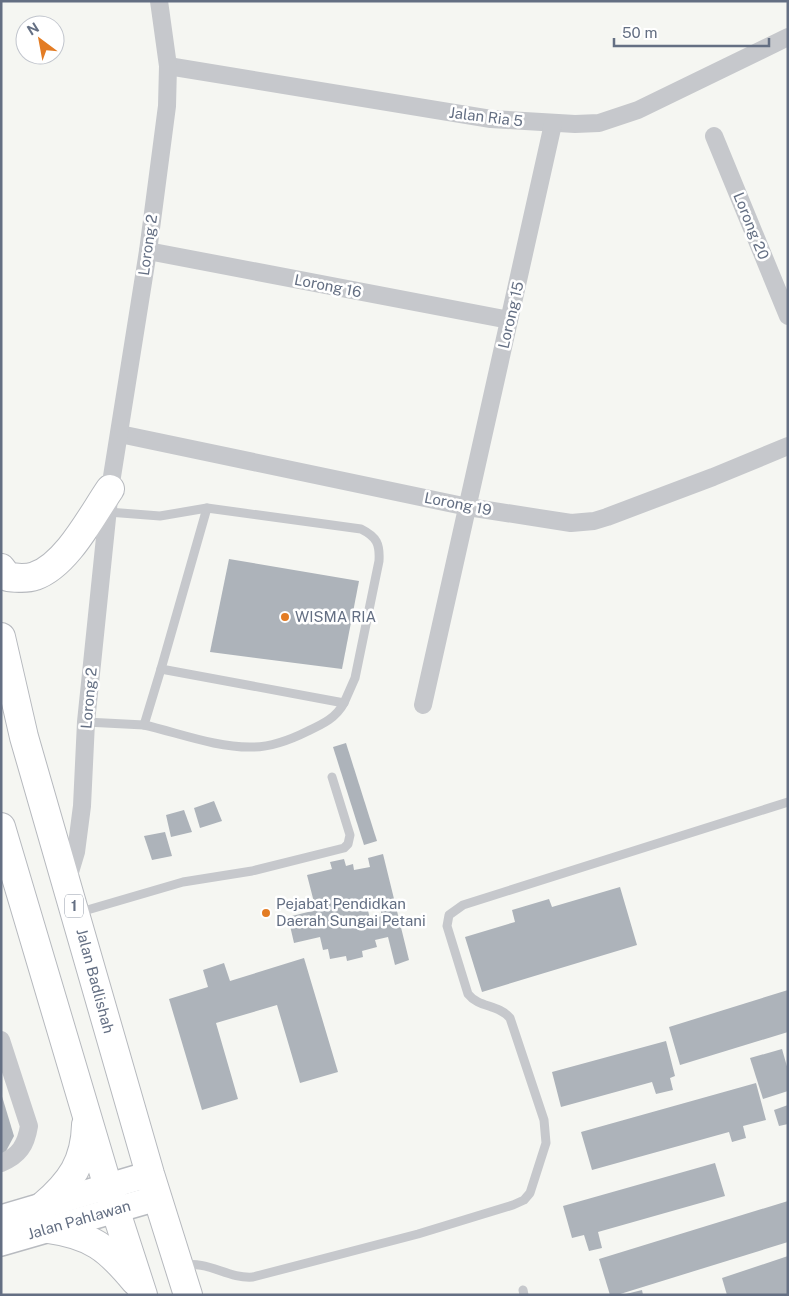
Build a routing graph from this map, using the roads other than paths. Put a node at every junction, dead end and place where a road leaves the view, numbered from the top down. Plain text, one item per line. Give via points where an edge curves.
1 (159, 1) edge
2 (788, 36) edge
3 (168, 66) junction
4 (553, 124) junction
5 (714, 136) dead end
6 (148, 251) junction
7 (788, 316) edge
8 (509, 320) junction
9 (120, 434) junction
10 (788, 446) edge
11 (109, 500) junction
12 (468, 507) junction
13 (207, 508) junction
14 (1, 568) edge
15 (1, 637) edge
16 (161, 669) junction
17 (344, 703) junction
18 (423, 706) dead end
19 (86, 722) junction
20 (144, 725) junction
21 (332, 777) dead end
22 (788, 802) edge
23 (1, 827) edge
24 (67, 883) junction
25 (77, 914) junction
26 (1, 1040) edge
27 (6, 1068) edge
28 (86, 1114) junction
29 (1, 1163) edge
30 (153, 1186) junction
31 (112, 1198) junction
32 (46, 1217) junction
33 (1, 1218) edge
34 (1, 1243) edge
35 (179, 1267) junction
36 (143, 1292) edge
37 (188, 1295) edge

1 - 3 street, Lorong 2
2 - 4 street, Jalan Ria 5 via 619,118 599,123
3 - 4 street, Jalan Ria 5 via 491,119
3 - 6 street, Lorong 2 via 164,132
4 - 8 street, Lorong 15
5 - 7 street, Lorong 20
6 - 8 street, Lorong 16
6 - 9 street, Lorong 2
8 - 12 street, Lorong 15
9 - 11 street, Lorong 2
9 - 12 street, Lorong 19
10 - 12 street, Lorong 19 via 594,521 571,523
11 - 13 lane via 160,516
11 - 14 main road via 67,553 50,568 35,577 18,578 8,577
11 - 19 street, Lorong 2
12 - 18 street, Lorong 15
13 - 16 lane
13 - 17 lane via 362,529 377,539 379,561 355,678
15 - 24 main road, Jalan Badlishah / 1 via 24,737
16 - 17 lane
16 - 20 lane
17 - 20 lane via 327,722 282,741 254,747 230,745
19 - 20 lane
19 - 24 street, Lorong 2 via 82,806 76,852
21 - 25 lane via 350,835 344,848 252,871 183,882
22 - 35 lane via 462,904 449,915 447,926 468,994 474,1002 495,1007 510,1018 544,1120 546,1143 530,1193 524,1200 418,1234 253,1277 242,1278 194,1262
23 - 28 main road
24 - 25 main road, Jalan Badlishah / 1
25 - 30 main road, Jalan Badlishah / 1
26 - 27 street
27 - 29 street via 29,1126 27,1140 19,1152
28 - 31 main road
28 - 32 main road via 81,1159
30 - 31 street, Jalan Pahlawan
30 - 35 main road, Jalan Badlishah / 1
31 - 32 street, Jalan Pahlawan
31 - 36 main road
32 - 33 street, Jalan Pahlawan
32 - 34 street, Jalan Pahlawan
32 - 36 main road via 94,1241 112,1254
35 - 37 main road, Jalan Badlishah / 1

